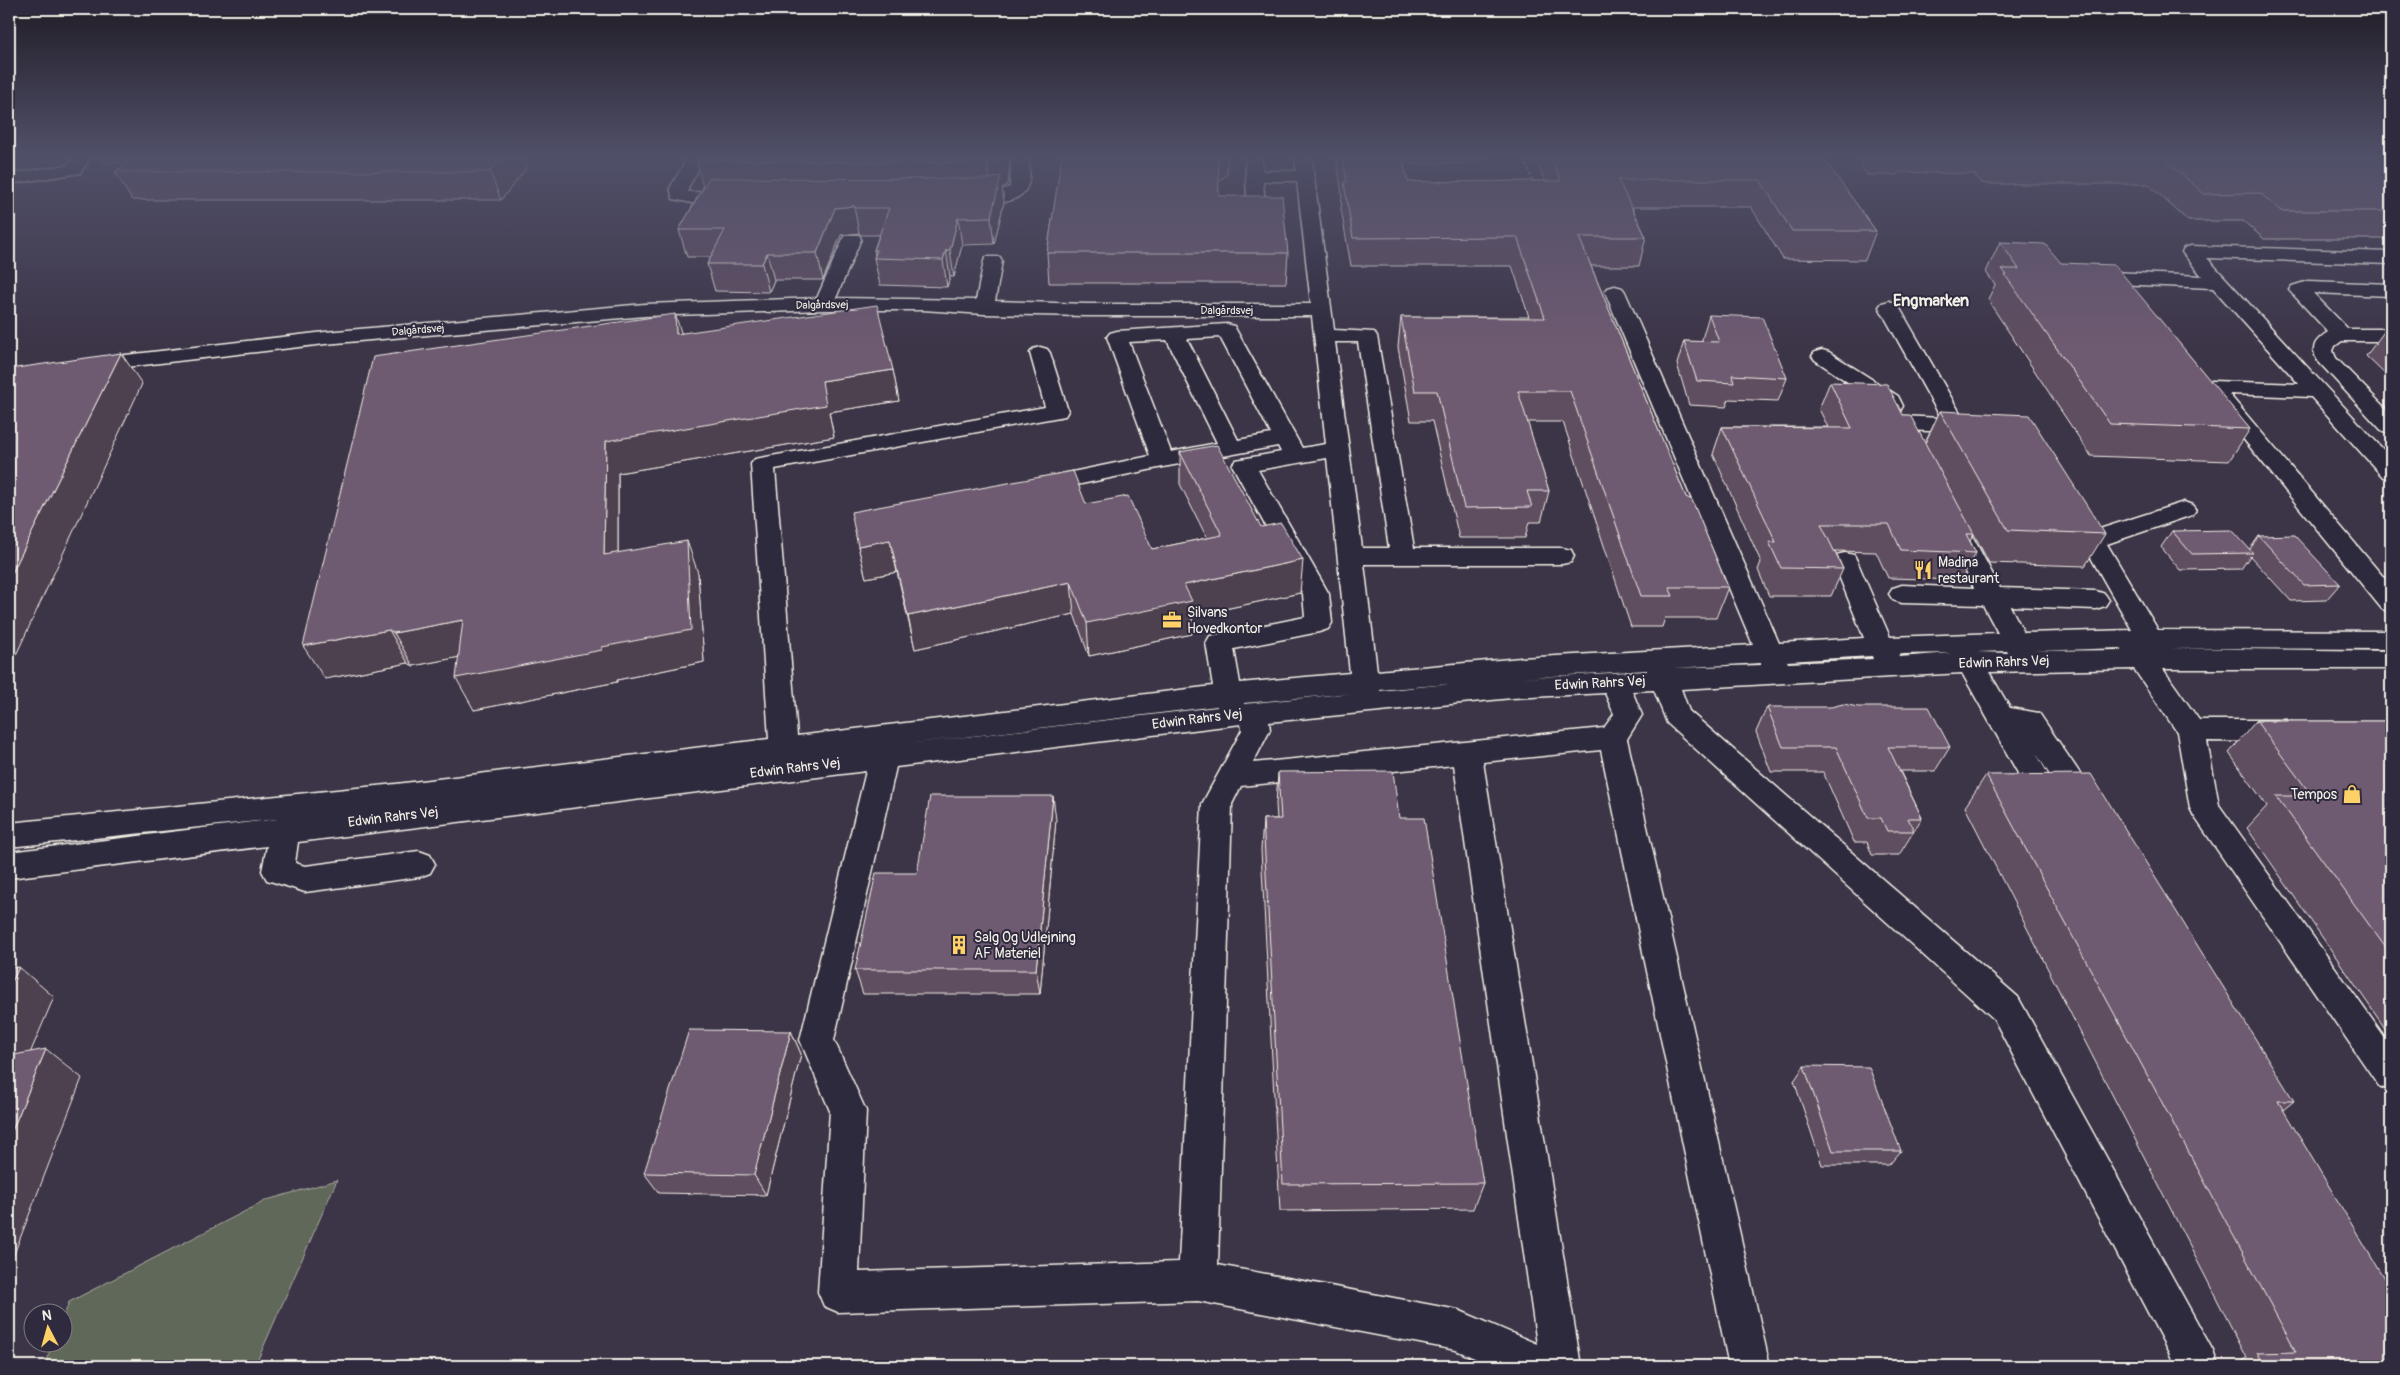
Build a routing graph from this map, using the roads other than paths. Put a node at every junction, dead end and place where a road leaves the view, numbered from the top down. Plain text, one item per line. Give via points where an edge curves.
1 (1310, 219) edge
2 (852, 239) dead end
3 (2391, 258) edge
4 (993, 261) dead end
5 (2068, 276) edge
6 (2218, 282) junction
7 (2391, 290) edge
8 (1615, 292) dead end
9 (824, 304) junction
10 (1889, 307) dead end
11 (984, 308) junction
12 (1321, 310) junction
13 (382, 316) dead end
14 (1174, 333) junction
15 (372, 334) junction
16 (2343, 335) junction
17 (2391, 335) edge
18 (1324, 336) junction
19 (1040, 354) dead end
20 (1822, 356) dead end
21 (70, 368) edge
22 (2316, 391) junction
23 (1901, 423) junction
24 (2391, 427) edge
25 (1290, 447) junction
26 (1231, 448) junction
27 (1338, 449) junction
28 (1914, 449) edge
29 (1163, 460) junction
30 (2391, 472) edge
31 (1019, 490) edge
32 (1946, 510) edge
33 (2184, 510) dead end
34 (1351, 556) junction
35 (1403, 556) junction
36 (1562, 556) dead end
37 (1845, 561) dead end
38 (2360, 566) junction
39 (2391, 567) edge
40 (1902, 594) dead end
41 (1992, 597) junction
42 (2096, 600) dead end
43 (2391, 603) edge
44 (2391, 640) edge
45 (2145, 649) junction
46 (2021, 651) junction
47 (1964, 653) junction
48 (1885, 656) junction
49 (2391, 660) edge
50 (1774, 662) junction
51 (1660, 669) junction
52 (1615, 682) junction
53 (1367, 691) junction
54 (1239, 707) junction
55 (2001, 718) junction
56 (2191, 730) junction
57 (2315, 731) edge
58 (1613, 738) junction
59 (885, 746) junction
60 (1467, 752) junction
61 (785, 758) junction
62 (1232, 776) junction
63 (2034, 776) edge
64 (292, 818) junction
65 (2101, 832) edge
66 (9, 836) edge
67 (419, 864) dead end
68 (9, 865) edge
69 (2391, 1075) edge
70 (1198, 1281) junction
71 (1539, 1366) edge
72 (1561, 1366) edge
73 (1750, 1366) edge
74 (2198, 1366) edge

1 - 12 street
2 - 9 street
3 - 6 street via 2191,252
4 - 11 street
5 - 6 street
6 - 22 street
7 - 16 street via 2308,287 2299,290
8 - 50 street
9 - 11 street, Dalgårdsvej
9 - 15 street, Dalgårdsvej via 645,310
10 - 23 street via 1956,425
11 - 12 street, Dalgårdsvej
12 - 18 street
13 - 15 street
14 - 25 street via 1227,330
14 - 26 street
14 - 29 street via 1116,337
15 - 21 street, Dalgårdsvej
16 - 17 street
16 - 24 street via 2325,343 2323,350 2327,360
18 - 27 street
18 - 35 street via 1367,336
19 - 61 street via 1057,411 763,464
20 - 23 street via 1890,400
22 - 30 street
22 - 38 street via 2212,387
23 - 28 street
25 - 26 street
25 - 27 street
25 - 54 street via 1244,465 1316,594 1319,623 1219,643
26 - 29 street
27 - 34 street
29 - 31 street
32 - 41 street
33 - 45 street via 2093,540
34 - 35 street
34 - 53 street
35 - 36 street
37 - 48 street
38 - 39 street
38 - 43 street
40 - 41 street
41 - 42 street
41 - 46 street
44 - 45 street, Edwin Rahrs Vej
45 - 46 street, Edwin Rahrs Vej
45 - 49 street, Edwin Rahrs Vej
45 - 56 street
46 - 47 street, Edwin Rahrs Vej
47 - 48 street, Edwin Rahrs Vej
47 - 55 street
48 - 50 street, Edwin Rahrs Vej
50 - 51 street, Edwin Rahrs Vej
51 - 52 street, Edwin Rahrs Vej
51 - 53 street, Edwin Rahrs Vej
51 - 74 street via 1676,716 2006,1008
52 - 53 street, Edwin Rahrs Vej
52 - 58 street via 1628,715
53 - 54 street, Edwin Rahrs Vej
54 - 59 street, Edwin Rahrs Vej
54 - 62 street via 1256,730
55 - 63 street
55 - 65 street via 2029,720
56 - 57 street
56 - 69 street via 2205,808
58 - 60 street
58 - 73 street
59 - 61 street, Edwin Rahrs Vej
59 - 70 street via 816,1040 848,1110 838,1292
60 - 62 street
60 - 72 street
61 - 64 street, Edwin Rahrs Vej
62 - 70 street via 1216,804
64 - 66 street, Edwin Rahrs Vej
64 - 67 street via 278,871 305,879
64 - 68 street, Edwin Rahrs Vej
70 - 71 street via 1458,1330

